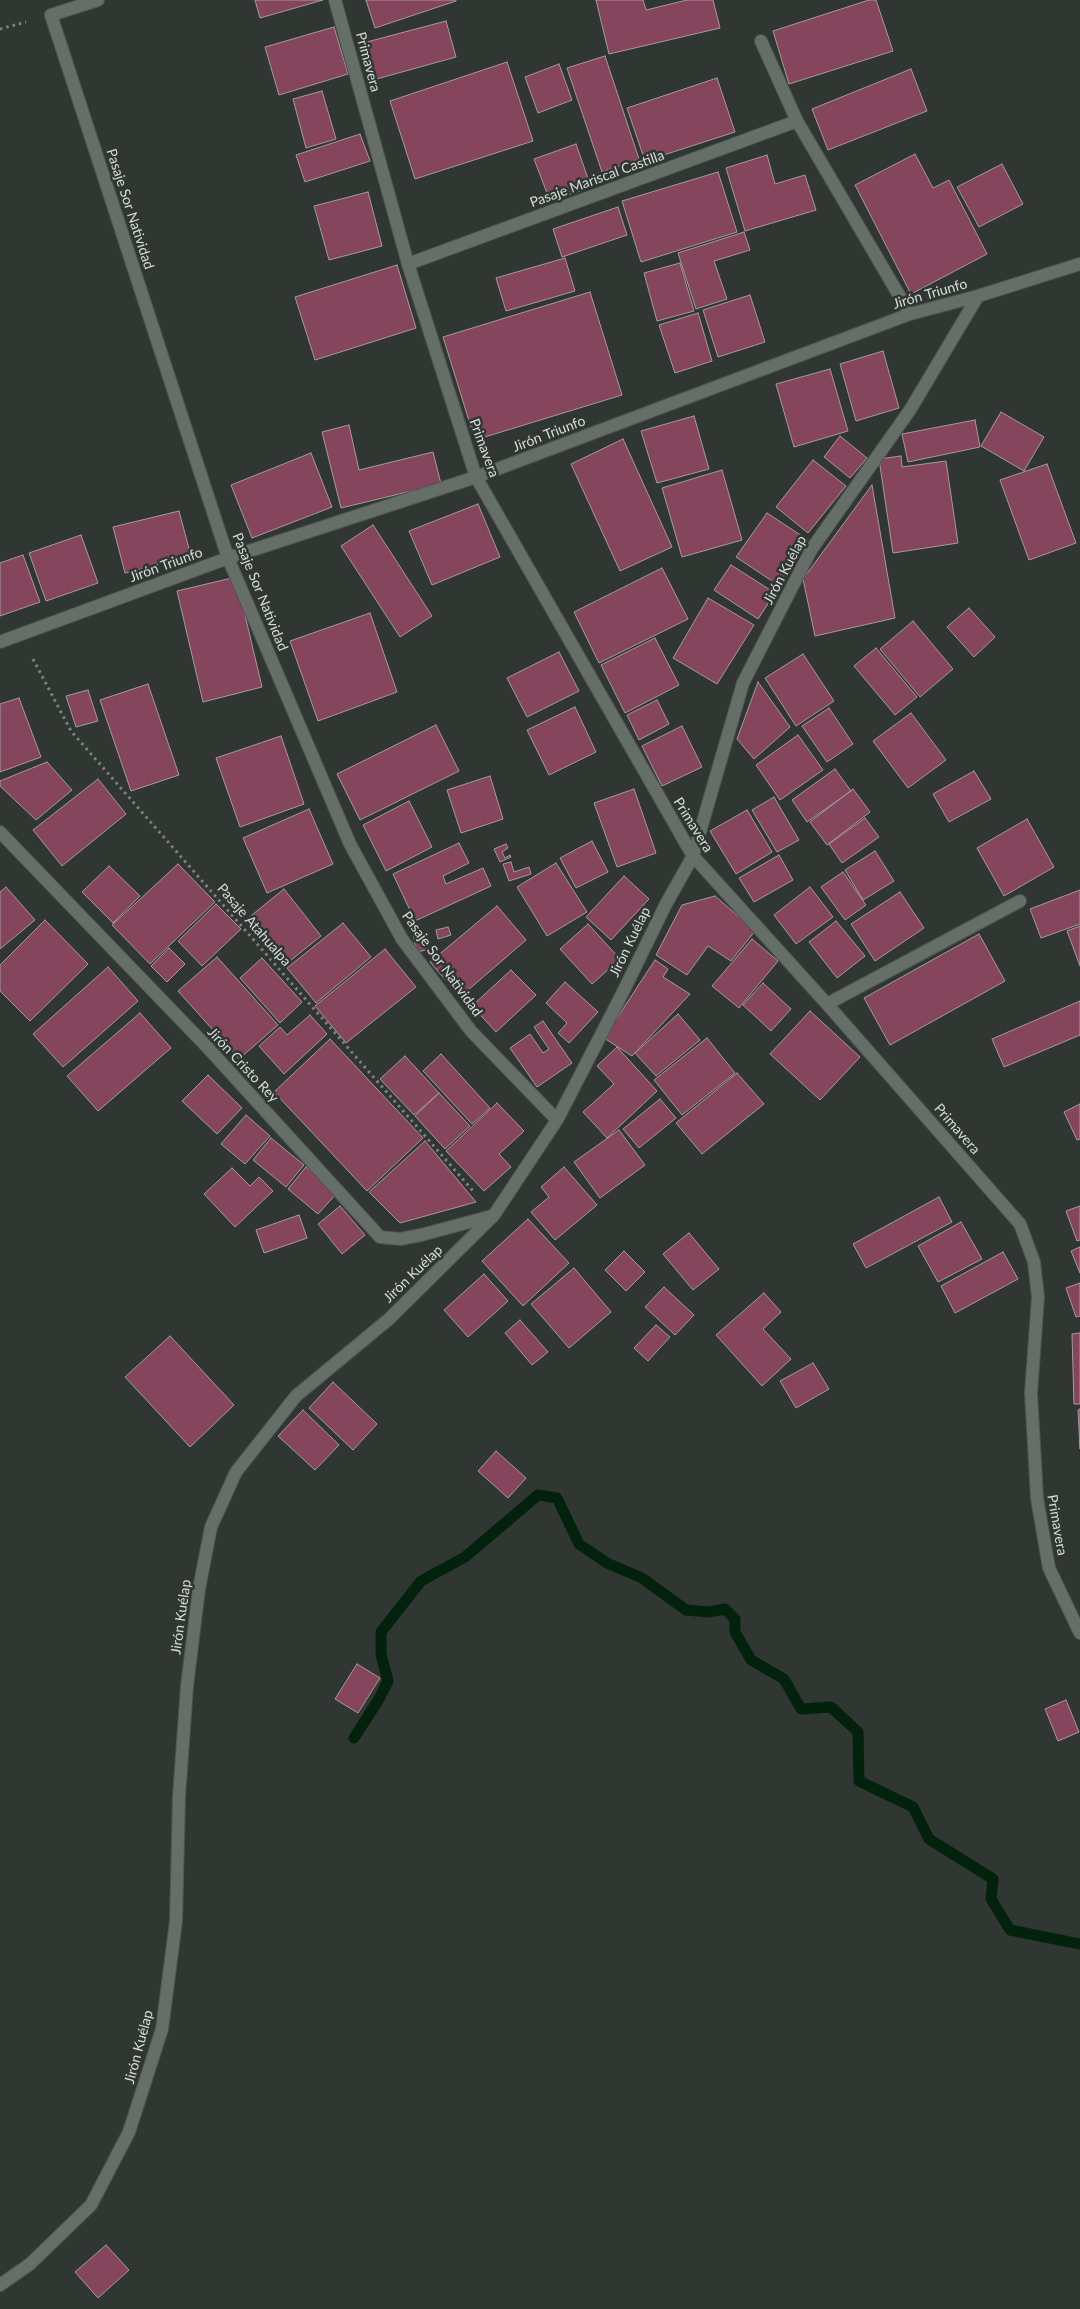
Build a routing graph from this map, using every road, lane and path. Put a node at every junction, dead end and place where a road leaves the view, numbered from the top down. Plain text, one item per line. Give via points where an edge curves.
1 (98, 0) edge
2 (335, 0) edge
3 (761, 41) dead end
4 (797, 121) junction
5 (408, 264) junction
6 (1080, 264) edge
7 (978, 296) junction
8 (910, 314) junction
9 (476, 477) junction
10 (228, 558) junction
11 (20, 634) junction
12 (0, 642) edge
13 (0, 832) edge
14 (692, 856) junction
15 (1020, 900) dead end
16 (827, 1004) junction
17 (557, 1120) junction
18 (494, 1215) junction
19 (1080, 1633) edge
20 (0, 2285) edge

1 - 10 street, Pasaje Sor Natividad via 51,15
2 - 5 street, Primavera
3 - 4 street
4 - 5 street, Pasaje Mariscal Castilla
4 - 8 street
5 - 9 street, Primavera
6 - 7 street, Jirón Triunfo
7 - 8 street, Jirón Triunfo
7 - 14 street, Jirón Kuélap via 910,410 811,550 743,683
8 - 9 street, Jirón Triunfo
9 - 10 street, Jirón Triunfo
9 - 14 street, Primavera
10 - 11 street, Jirón Triunfo
10 - 17 street, Pasaje Sor Natividad via 350,844 402,939 472,1031
11 - 12 street, Jirón Triunfo
11 - 18 path, Pasaje Atahualpa via 71,730
13 - 18 street, Jirón Cristo Rey via 208,1048 380,1236 421,1235
14 - 16 street, Primavera
14 - 17 street, Jirón Kuélap
15 - 16 street
16 - 19 street, Primavera via 1020,1224 1034,1262 1038,1297 1031,1393 1037,1498 1049,1568
17 - 18 street, Jirón Kuélap
18 - 20 street, Jirón Kuélap via 388,1318 296,1396 236,1472 211,1527 199,1589 187,1686 176,1921 162,2029 129,2132 91,2204 30,2264

